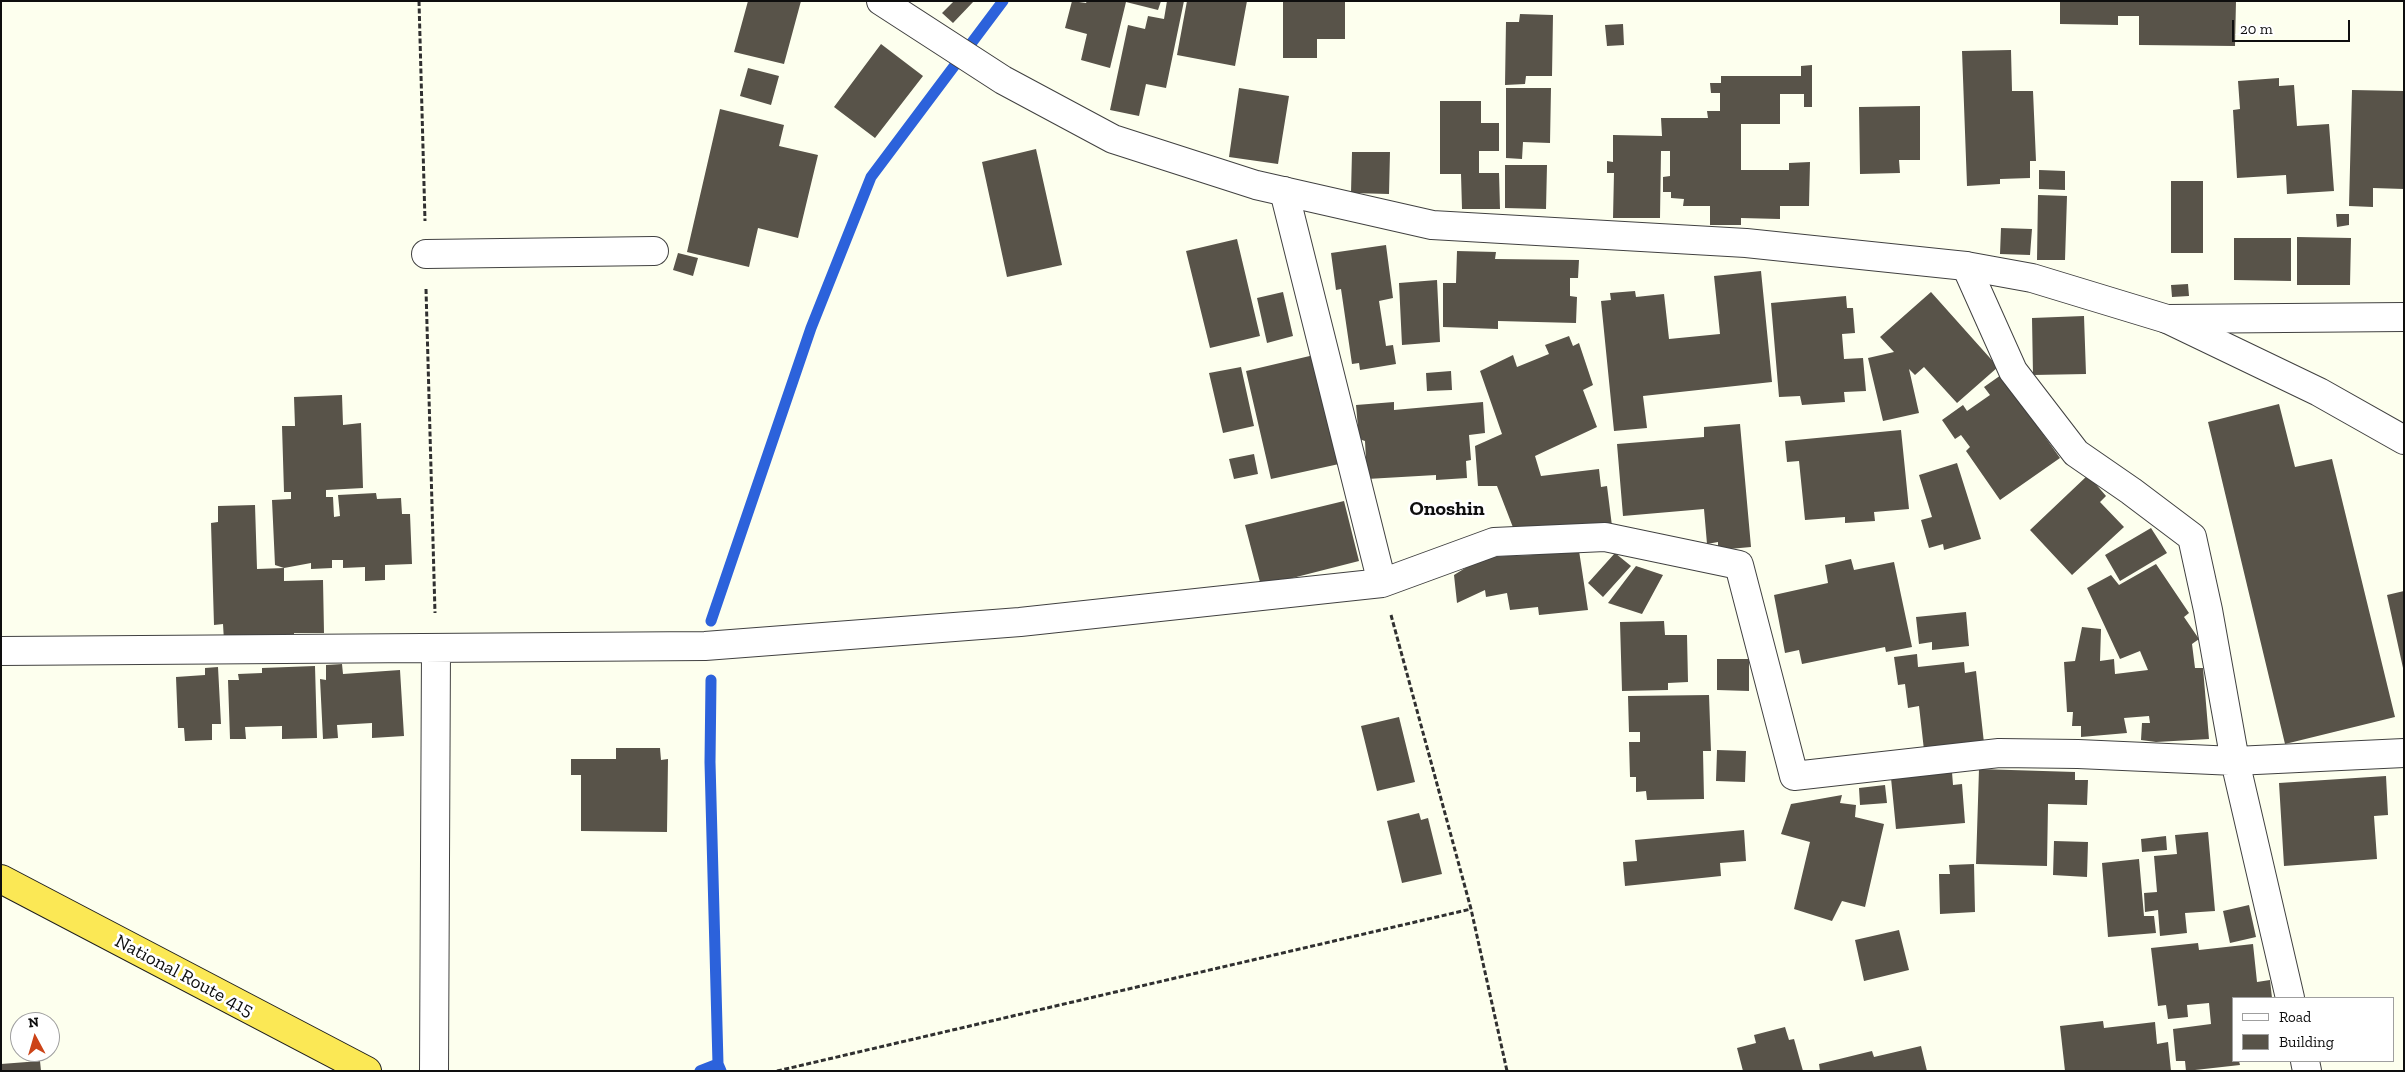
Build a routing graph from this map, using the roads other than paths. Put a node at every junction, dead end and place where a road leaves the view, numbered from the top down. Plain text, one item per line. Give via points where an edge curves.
1 (881, 1) edge
2 (1284, 192) junction
3 (654, 250) dead end
4 (426, 254) road end
5 (1966, 266) junction
6 (2404, 317) edge
7 (2167, 319) junction
8 (2404, 440) edge
9 (1382, 583) junction
10 (436, 648) junction
11 (1, 651) edge
12 (2404, 753) edge
13 (2235, 761) junction
14 (1, 879) edge
15 (2290, 997) edge
16 (367, 1071) edge
17 (434, 1071) edge

1 - 2 street via 1003,80 1113,140
2 - 5 street via 1432,225 1746,243
2 - 9 street
3 - 4 street
5 - 7 street via 2032,278
5 - 13 street via 2014,371 2076,453 2192,537
6 - 7 street
7 - 8 street via 2319,392
9 - 10 street via 1020,622 715,645
9 - 13 street via 1494,542 1605,537 1739,565 1794,776 2000,753
10 - 11 street
10 - 17 street
12 - 13 street
13 - 15 street
14 - 16 highway, National Route 415

